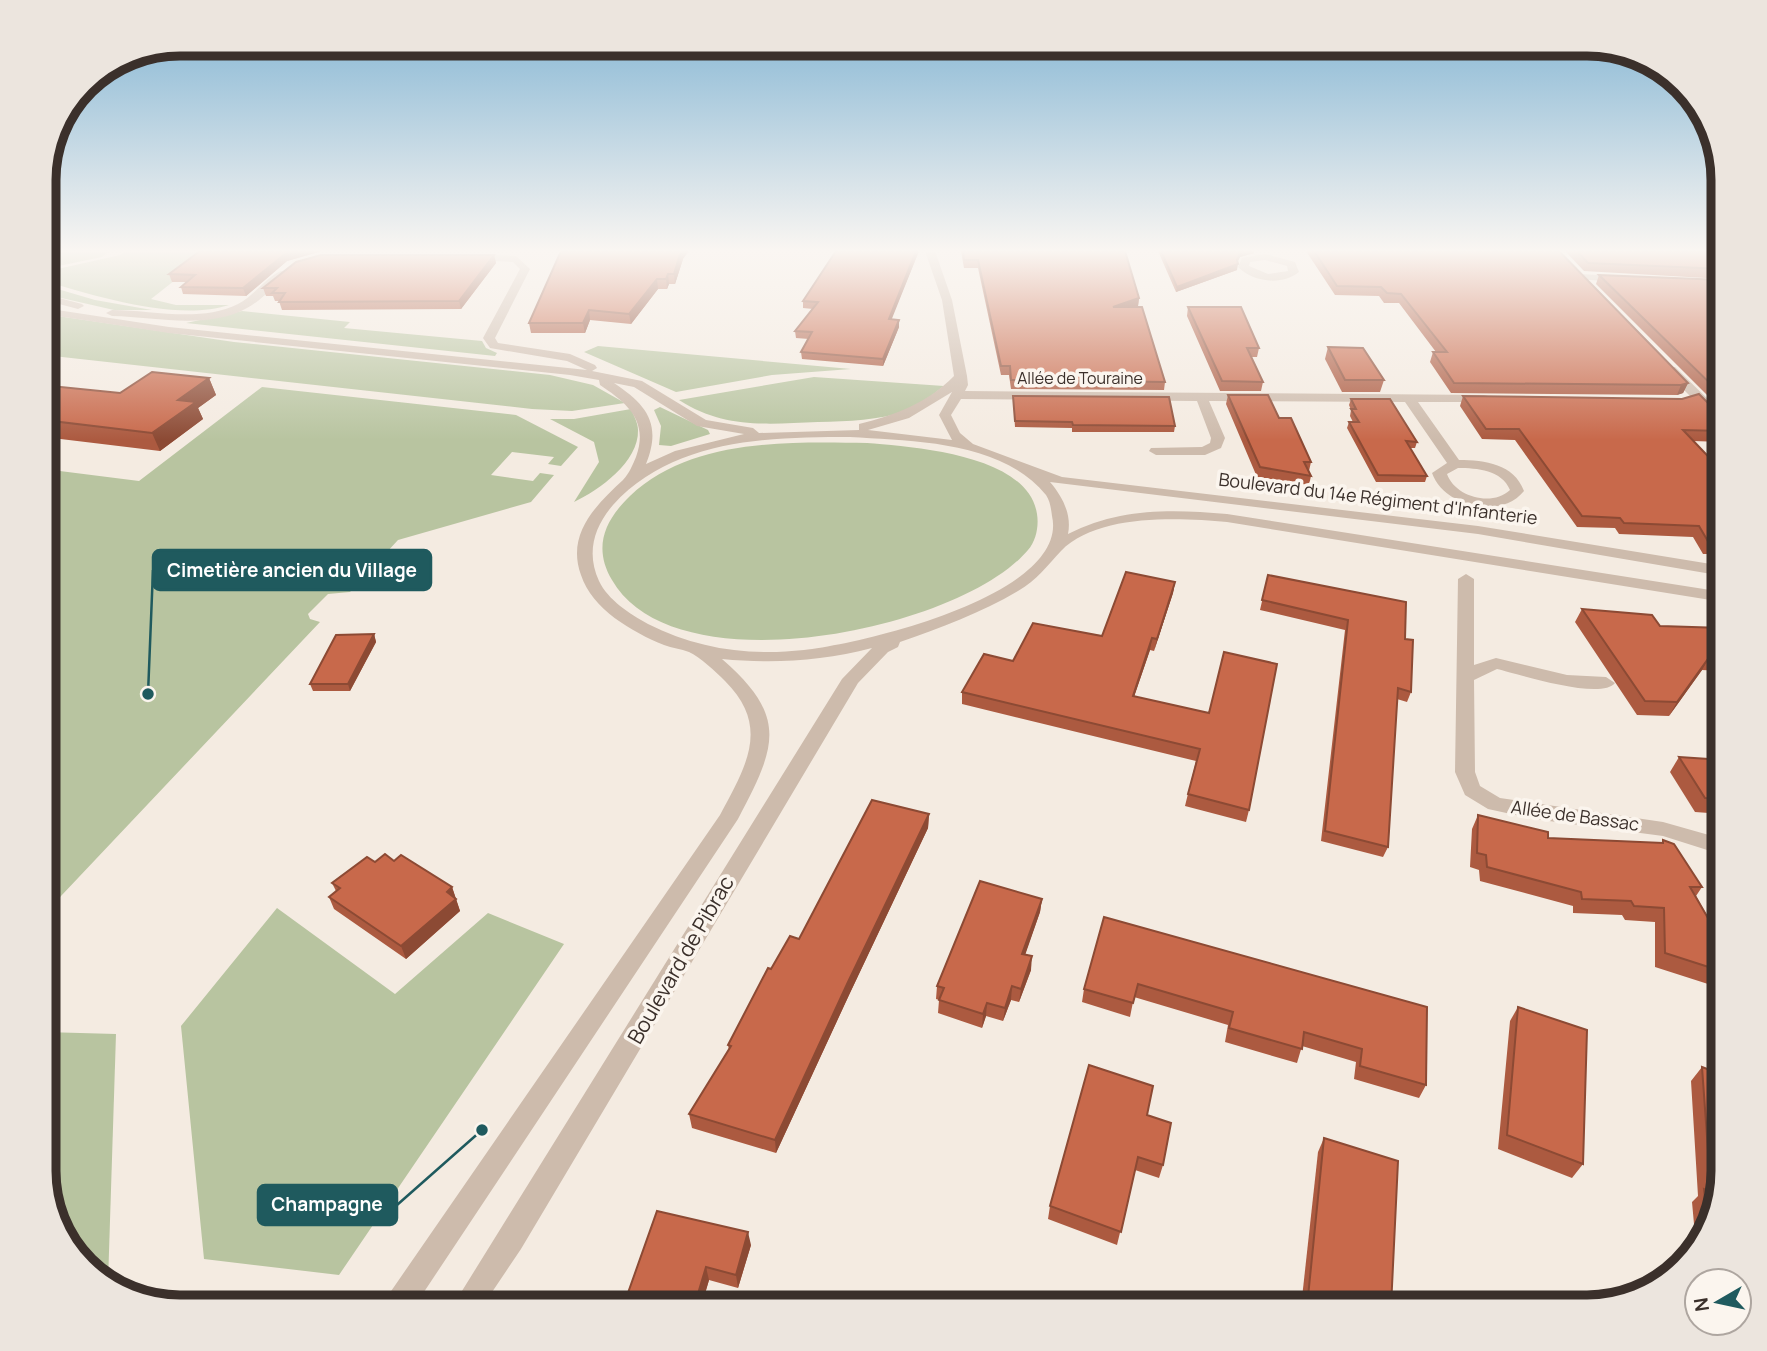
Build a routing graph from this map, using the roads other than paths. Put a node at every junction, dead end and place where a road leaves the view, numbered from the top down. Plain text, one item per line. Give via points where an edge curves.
1 (64, 314) edge
2 (115, 314) edge
3 (133, 314) edge
4 (216, 314) edge
5 (501, 314) edge
6 (950, 314) edge
7 (205, 332) junction
8 (1666, 365) edge
9 (593, 375) junction
10 (961, 376) junction
11 (959, 395) junction
12 (1201, 396) junction
13 (1408, 398) junction
14 (1502, 399) edge
15 (1711, 413) edge
16 (829, 432) junction
17 (792, 434) junction
18 (969, 446) junction
19 (1156, 451) dead end
20 (1455, 464) junction
21 (1027, 470) junction
22 (631, 480) junction
23 (1474, 500) junction
24 (1478, 530) junction
25 (1054, 549) junction
26 (1711, 568) edge
27 (1466, 579) dead end
28 (1711, 595) edge
29 (914, 631) junction
30 (678, 644) junction
31 (1465, 678) junction
32 (1606, 683) dead end
33 (1711, 843) edge
34 (405, 1295) edge
35 (474, 1295) edge

1 - 7 street
2 - 7 street
3 - 4 street
5 - 9 street via 489,338 494,346 578,360 589,365
6 - 10 street
7 - 9 street
8 - 15 street via 1689,397
9 - 17 street via 638,384 702,423
9 - 22 street via 627,396 647,422 647,445
10 - 11 street
10 - 16 street via 942,396 906,415 883,424
11 - 12 street, Allée de Touraine
11 - 18 street via 946,415 948,426
12 - 13 street, Allée de Touraine
12 - 19 street via 1218,438 1216,445 1201,451
13 - 14 street, Allée de Touraine
13 - 20 street
16 - 17 street
16 - 18 street
17 - 22 street via 695,450
18 - 21 street
20 - 23 street via 1439,473 1441,483
20 - 23 street via 1493,469 1517,486 1515,495 1503,501
21 - 24 street, Boulevard du 14e Régiment d'Infanterie via 1061,481
21 - 25 street via 1058,506 1062,527
22 - 30 street via 601,509 587,531 587,572 610,606 648,632
23 - 24 street
24 - 26 street, Boulevard du 14e Régiment d'Infanterie
25 - 28 street via 1079,532 1121,517 1172,513
25 - 29 street via 1029,576 995,598
27 - 31 street, Allée de Bassac
29 - 30 street via 854,647 785,656 724,654
29 - 35 street, Boulevard de Pibrac via 882,648 851,679
30 - 34 street, Boulevard de Pibrac via 716,660 745,690 761,718 756,763 728,819
31 - 32 street via 1496,663 1567,681
31 - 33 street, Allée de Bassac via 1465,772 1468,785 1479,796 1534,812 1663,829

